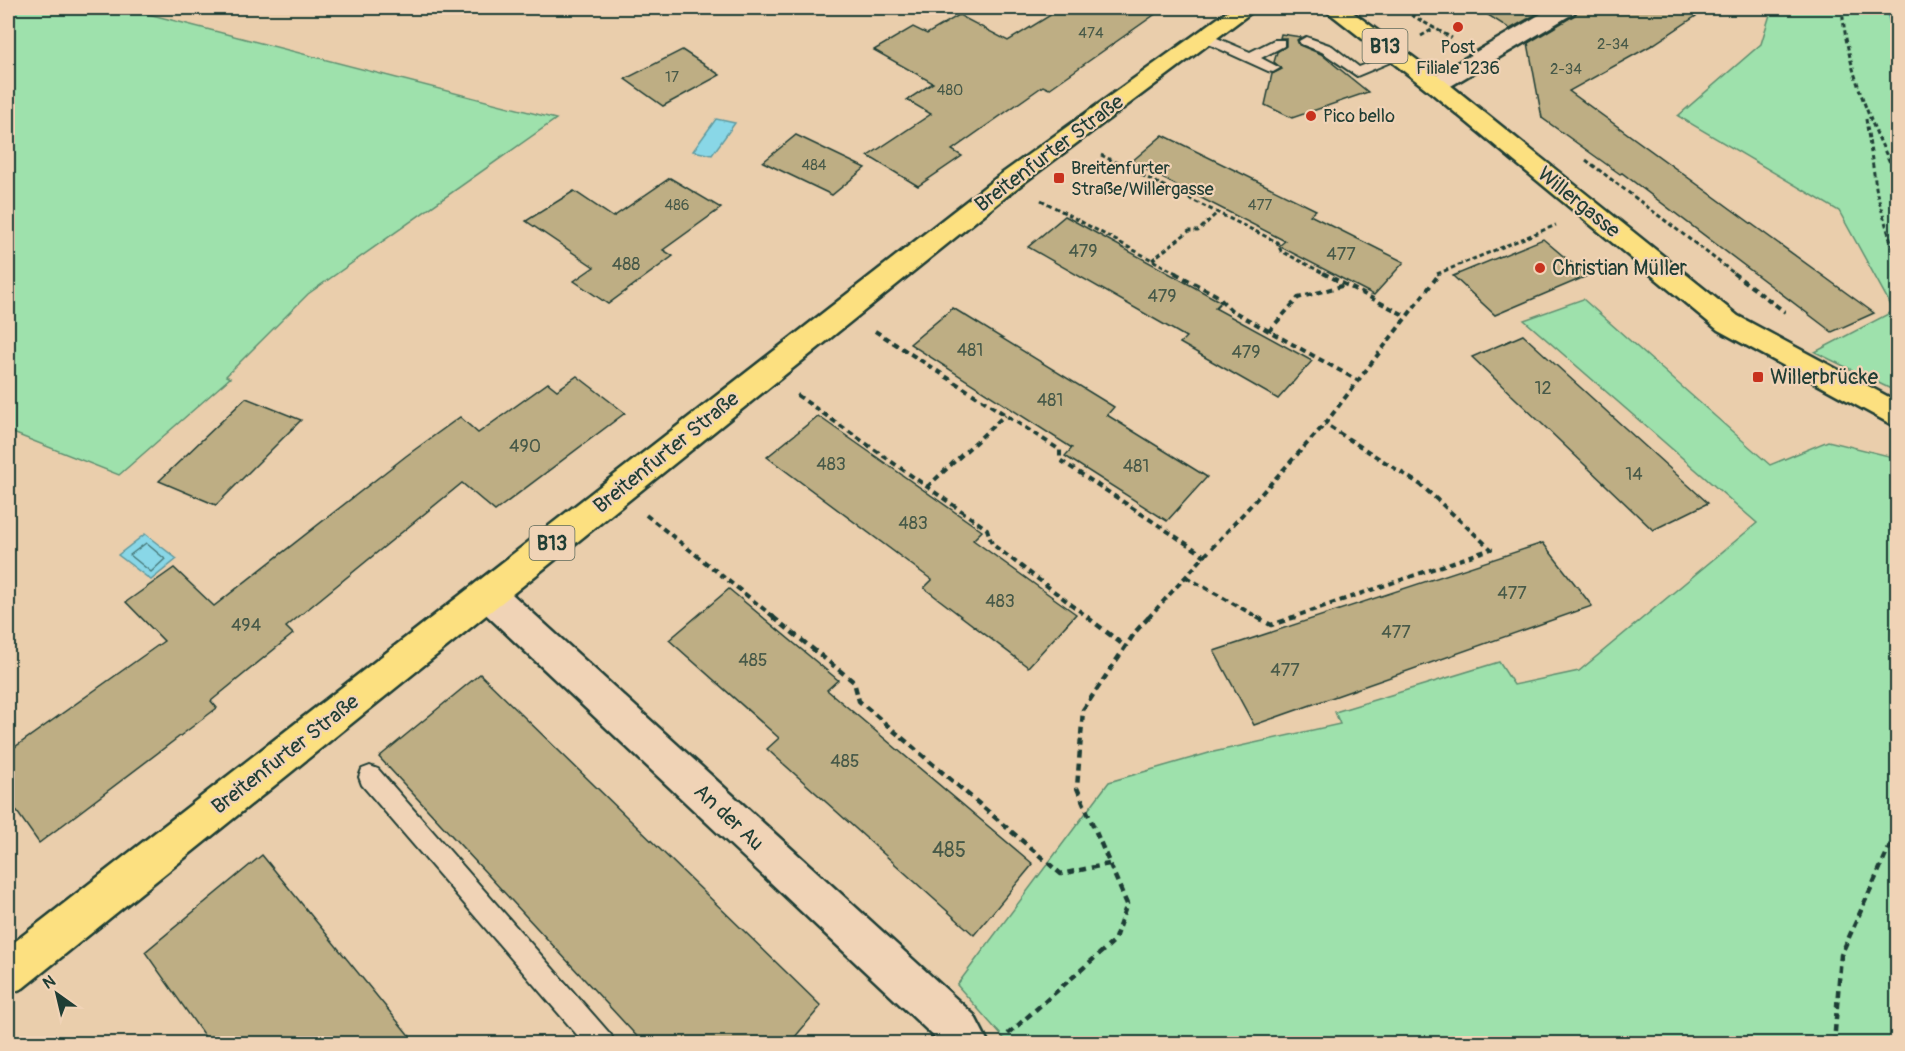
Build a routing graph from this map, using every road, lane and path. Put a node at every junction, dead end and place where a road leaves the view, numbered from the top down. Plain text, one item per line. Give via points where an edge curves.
1 (1246, 8) edge
2 (1334, 8) edge
3 (1424, 8) edge
4 (1566, 8) edge
5 (1842, 8) edge
6 (1435, 28) junction
7 (1429, 32) dead end
8 (1205, 37) junction
9 (1306, 41) dead end
10 (1279, 42) dead end
11 (1398, 56) junction
12 (1485, 56) junction
13 (1250, 58) junction
14 (1273, 68) dead end
15 (1436, 85) junction
16 (1866, 116) junction
17 (1093, 150) dead end
18 (1581, 156) dead end
19 (1898, 179) edge
20 (1032, 195) dead end
21 (1590, 211) junction
22 (1217, 213) junction
23 (1152, 260) junction
24 (1898, 266) edge
25 (1346, 285) junction
26 (844, 310) junction
27 (1787, 314) dead end
28 (1406, 316) junction
29 (1269, 331) junction
30 (1358, 380) junction
31 (789, 390) dead end
32 (1005, 414) junction
33 (1898, 416) edge
34 (1325, 424) junction
35 (927, 487) junction
36 (641, 511) dead end
37 (1205, 556) junction
38 (1186, 577) junction
39 (488, 594) junction
40 (1126, 647) junction
41 (370, 777) dead end
42 (1898, 828) edge
43 (1109, 864) junction
44 (8, 973) edge
45 (1006, 1036) dead end
46 (602, 1044) edge
47 (967, 1044) edge
48 (1834, 1044) edge

1 - 8 main road, Breitenfurter Straße / B13
2 - 11 main road, Willergasse / B13
3 - 6 path via 1411,15
4 - 12 street
5 - 16 path via 1843,40
6 - 7 path
6 - 12 path
8 - 13 lane
8 - 26 main road, Breitenfurter Straße / B13 via 1042,156
9 - 11 lane via 1327,49 1358,78
10 - 13 lane
11 - 15 main road, Willergasse / B13
12 - 15 street
13 - 14 lane
15 - 21 main road, Willergasse / B13
16 - 19 path
16 - 24 path via 1868,153 1881,215
17 - 22 path
18 - 27 path
20 - 23 path
21 - 28 path via 1437,274
21 - 33 main road, Willergasse / B13 via 1728,323
22 - 23 path via 1198,231 1189,231
22 - 25 path via 1277,242 1281,251
23 - 29 path via 1216,295 1231,310
25 - 28 path
25 - 29 path via 1298,298
26 - 32 path
26 - 39 main road, Breitenfurter Straße / B13
28 - 30 path
29 - 30 path
30 - 34 path
31 - 35 path
32 - 35 path
32 - 37 path via 1060,450 1060,460
34 - 37 path
34 - 38 path via 1421,484 1491,549 1271,625
35 - 40 path via 987,529 992,544
36 - 43 path via 854,682 859,701 1062,874
37 - 38 path
38 - 40 path
39 - 44 main road, Breitenfurter Straße / B13
39 - 47 street, An der Au via 959,1030
40 - 43 path via 1083,710 1077,788
41 - 46 lane
42 - 48 path via 1842,955
43 - 45 path via 1127,904 1114,941

